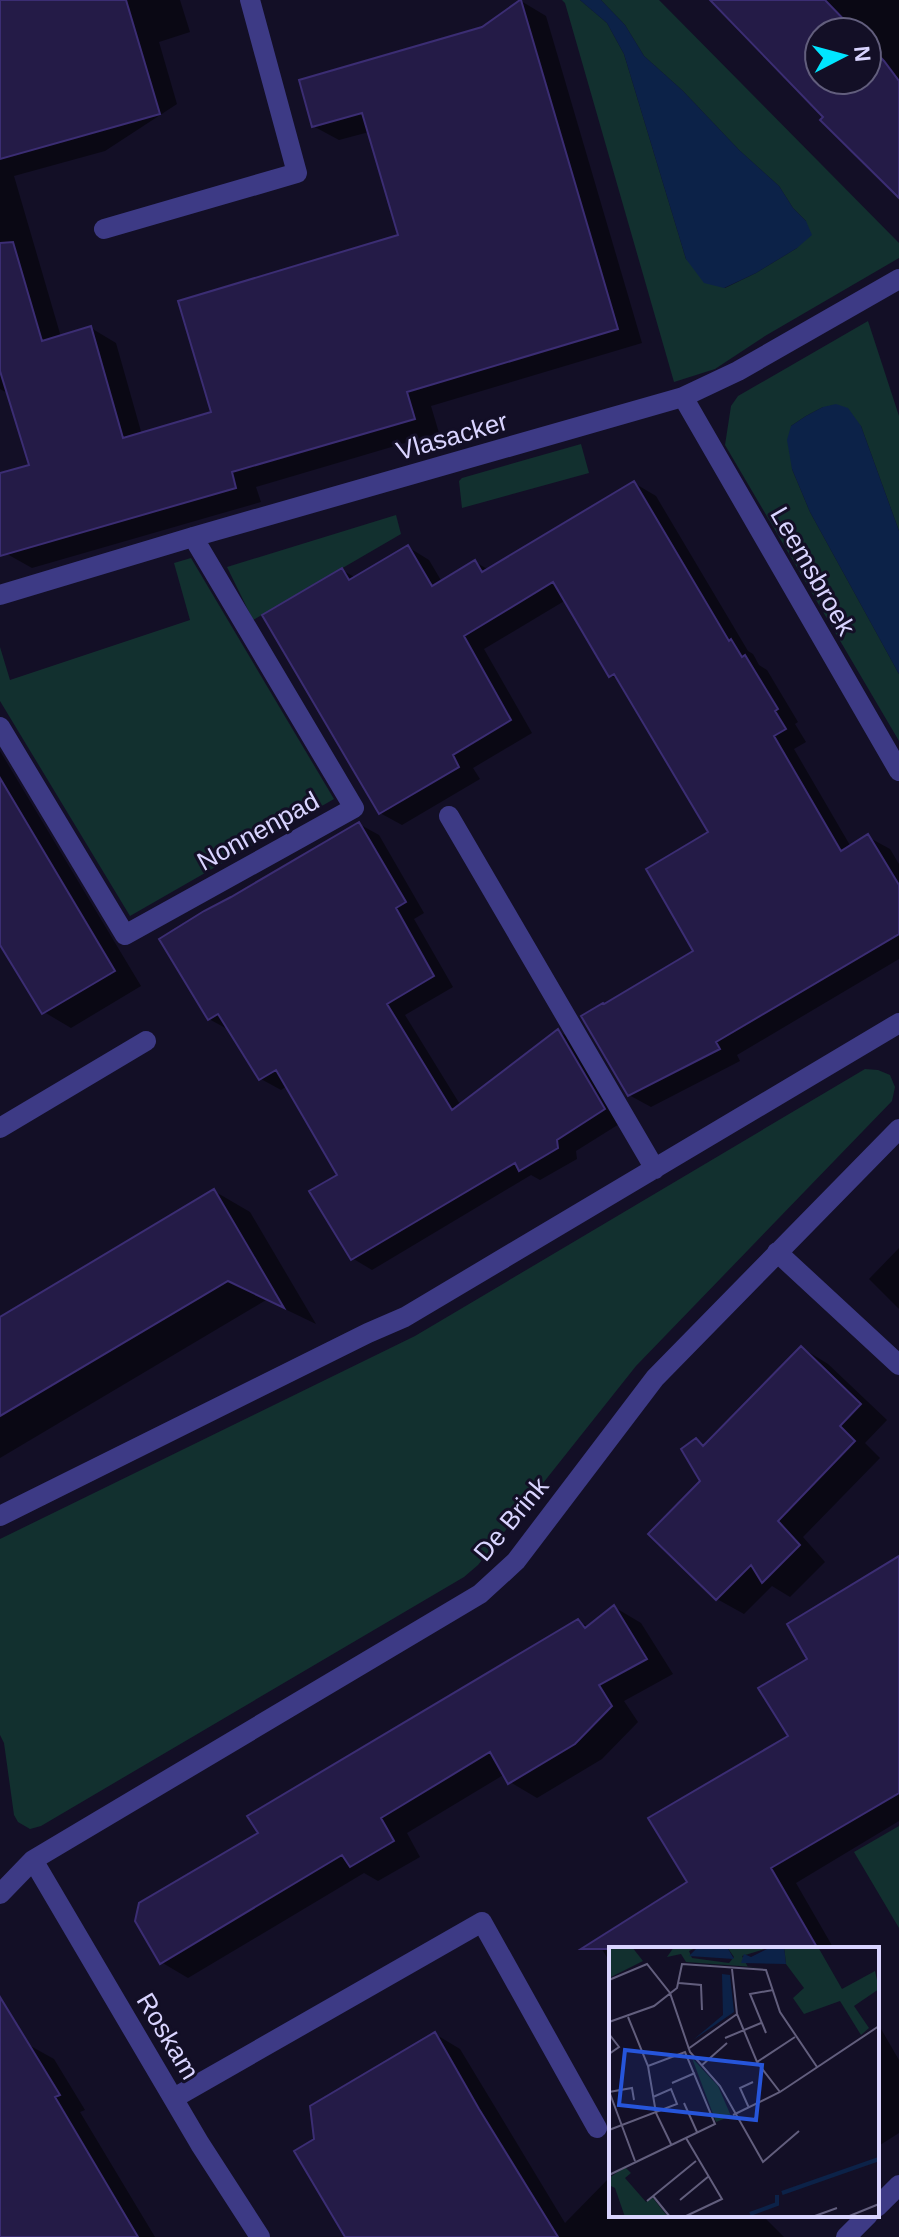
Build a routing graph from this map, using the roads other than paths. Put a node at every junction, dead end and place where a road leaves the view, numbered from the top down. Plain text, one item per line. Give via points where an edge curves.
1 (250, 0) edge
2 (104, 229) dead end
3 (899, 279) edge
4 (683, 397) junction
5 (193, 537) junction
6 (0, 595) edge
7 (0, 727) edge
8 (899, 771) edge
9 (449, 816) dead end
10 (899, 1023) edge
11 (146, 1041) dead end
12 (0, 1128) edge
13 (899, 1129) edge
14 (655, 1169) junction
15 (777, 1252) junction
16 (899, 1365) edge
17 (0, 1516) edge
18 (33, 1860) junction
19 (0, 1894) edge
20 (174, 2098) junction
21 (597, 2128) dead end
22 (899, 2185) edge
23 (879, 2205) edge
24 (866, 2217) edge
25 (260, 2237) edge
26 (846, 2237) edge

1 - 2 street via 297,173
3 - 4 street, Vlasacker
4 - 5 street, Vlasacker
4 - 8 street, Leemsbroek
5 - 6 street, Vlasacker
5 - 7 street, Nonnenpad via 354,808 125,935
9 - 14 street
10 - 14 street
11 - 12 street
13 - 15 street, De Brink
14 - 17 street via 405,1317
15 - 16 street
15 - 18 street, De Brink via 655,1378 516,1561 480,1594
18 - 19 street, De Brink
18 - 20 street, Roskam
20 - 21 street via 482,1922
20 - 25 street, Roskam
22 - 23 street
24 - 26 street

